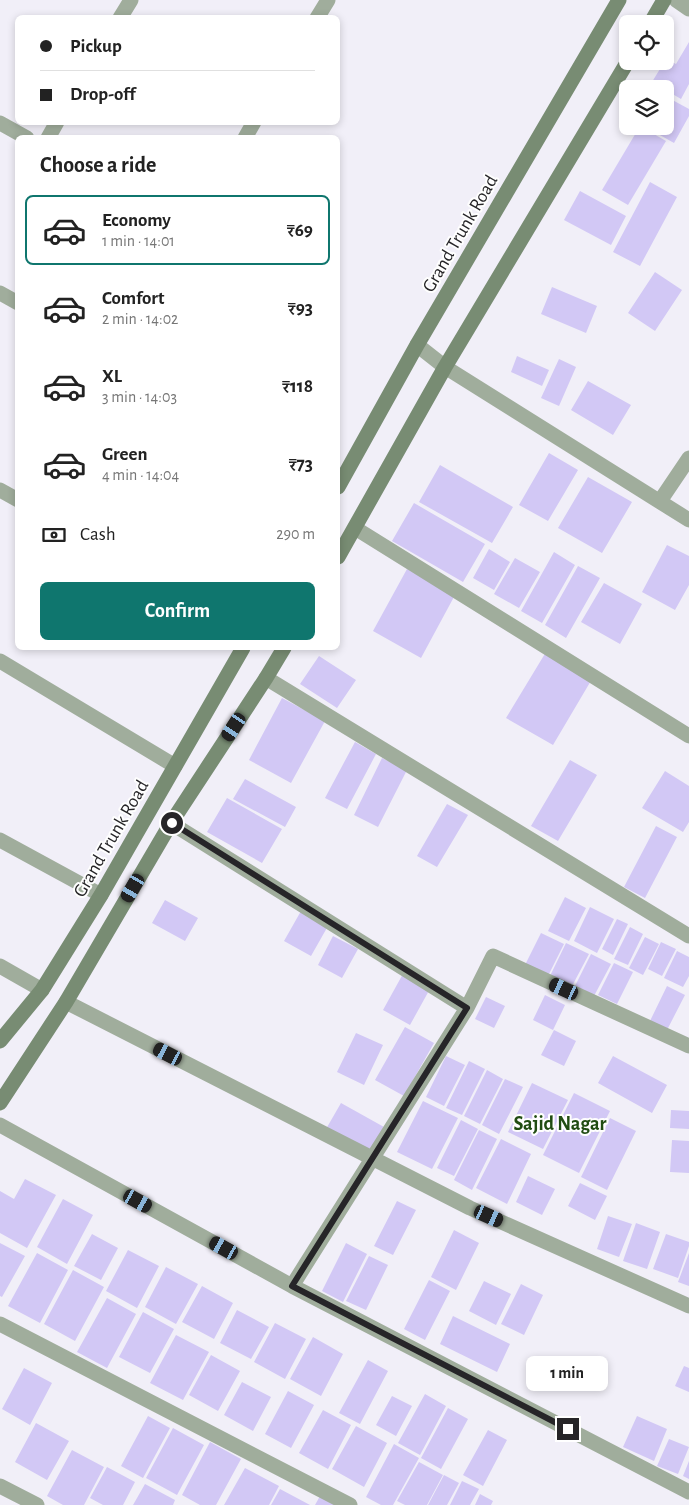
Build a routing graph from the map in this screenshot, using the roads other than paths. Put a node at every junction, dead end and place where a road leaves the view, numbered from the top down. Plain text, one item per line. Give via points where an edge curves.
1 (131, 0) edge
2 (328, 0) edge
3 (619, 0) edge
4 (664, 0) edge
5 (676, 0) edge
6 (689, 9) edge
7 (122, 15) edge
8 (319, 15) edge
9 (655, 15) edge
10 (623, 70) edge
11 (0, 123) edge
12 (22, 135) edge
13 (0, 293) edge
14 (15, 301) edge
15 (417, 345) junction
16 (445, 367) junction
17 (689, 458) edge
18 (340, 483) edge
19 (0, 490) edge
20 (15, 498) edge
21 (660, 501) junction
22 (689, 520) edge
23 (355, 528) junction
24 (340, 554) edge
25 (242, 650) edge
26 (283, 650) edge
27 (0, 661) edge
28 (266, 678) junction
29 (689, 736) edge
30 (175, 766) junction
31 (172, 823) junction
32 (0, 840) edge
33 (101, 895) junction
34 (689, 936) edge
35 (0, 966) edge
36 (42, 990) junction
37 (66, 1002) junction
38 (467, 1008) junction
39 (0, 1041) edge
40 (689, 1046) edge
41 (0, 1103) edge
42 (0, 1125) edge
43 (372, 1158) junction
44 (292, 1286) junction
45 (689, 1306) edge
46 (0, 1324) edge
47 (0, 1486) edge
48 (689, 1492) edge
49 (37, 1505) edge
50 (350, 1505) edge

1 - 7 street
2 - 8 street
3 - 15 main road, Grand Trunk Road
4 - 9 main road
5 - 6 street
10 - 16 main road
11 - 12 street
13 - 14 street
15 - 16 street
15 - 18 main road, Grand Trunk Road
16 - 21 street
16 - 23 main road
17 - 21 street
19 - 20 street
21 - 22 street
23 - 24 main road
23 - 29 street
25 - 30 main road, Grand Trunk Road
26 - 28 main road
27 - 30 street
28 - 31 main road
28 - 34 street
30 - 33 main road, Grand Trunk Road
31 - 37 main road
31 - 38 street
32 - 33 street
33 - 36 main road, Grand Trunk Road
35 - 36 street
36 - 39 main road, Grand Trunk Road
37 - 41 main road
37 - 43 street
38 - 40 street via 493,956
38 - 43 street
42 - 44 street
43 - 44 street
43 - 45 street via 470,1208
44 - 48 street
46 - 50 street
47 - 49 street

